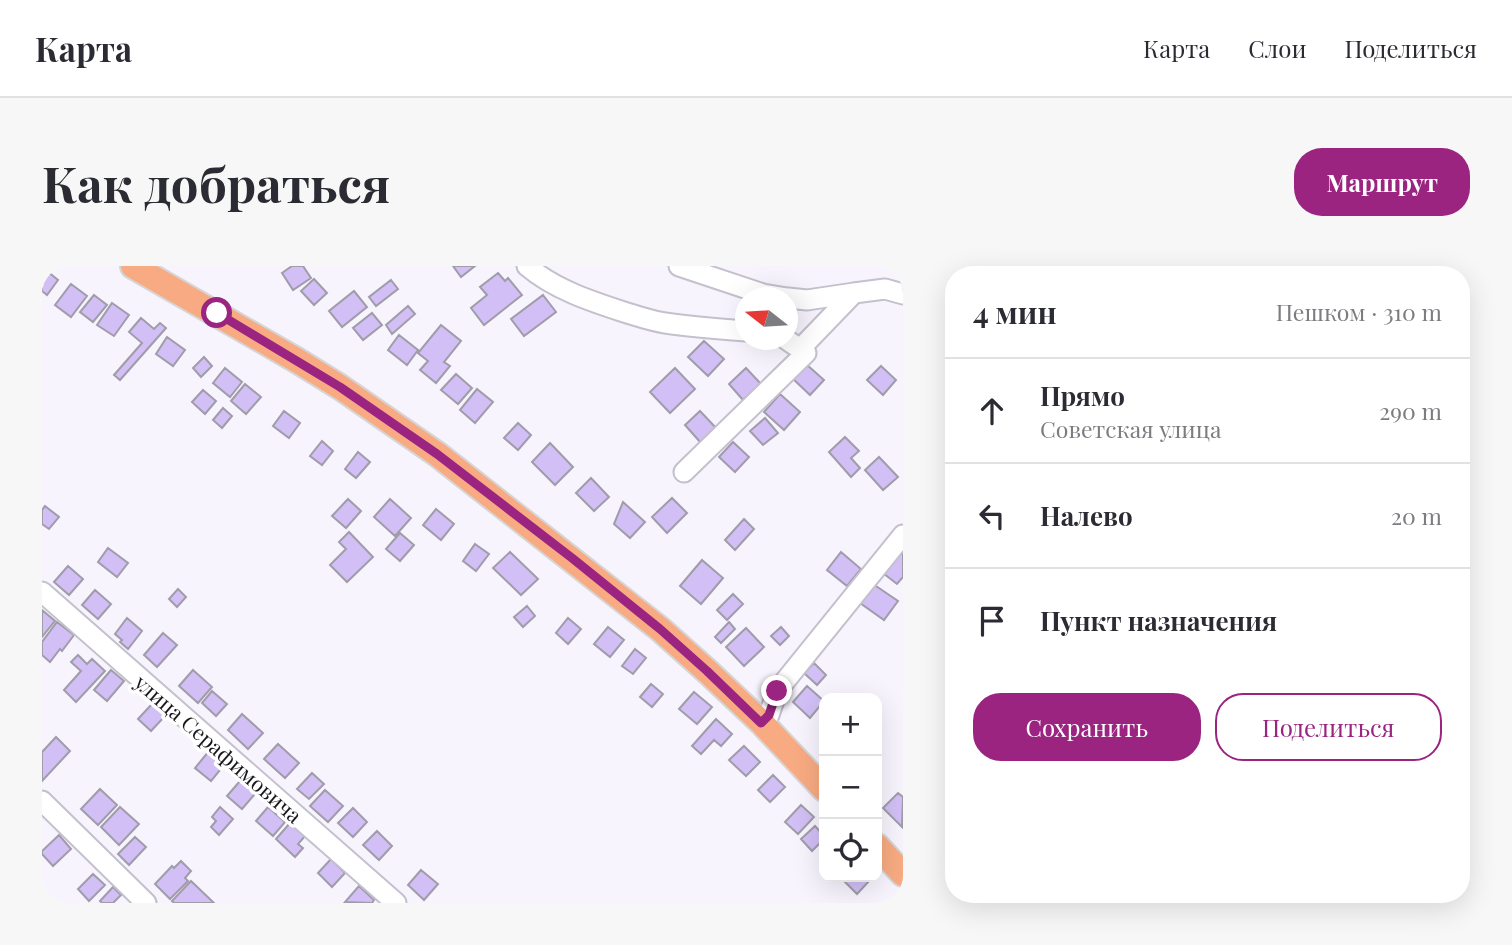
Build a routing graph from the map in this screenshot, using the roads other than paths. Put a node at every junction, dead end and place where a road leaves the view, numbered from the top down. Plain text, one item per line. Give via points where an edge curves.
1 (134, 266) edge
2 (527, 266) edge
3 (679, 266) edge
4 (742, 287) edge
5 (854, 293) junction
6 (903, 293) edge
7 (798, 299) edge
8 (735, 330) edge
9 (798, 341) edge
10 (798, 347) edge
11 (684, 471) dead end
12 (903, 535) edge
13 (42, 592) edge
14 (761, 723) junction
15 (819, 784) edge
16 (42, 801) edge
17 (882, 851) edge
18 (903, 874) edge
19 (146, 903) edge
20 (396, 903) edge

1 - 14 main road via 309,367 437,454 660,629
2 - 8 street via 592,302 663,323
3 - 4 street
5 - 6 street via 885,289
5 - 7 street
5 - 9 street
10 - 11 street via 806,353
12 - 14 street via 777,691 769,715
13 - 20 street, улица Серафимовича
14 - 15 main road
16 - 19 street
17 - 18 main road

